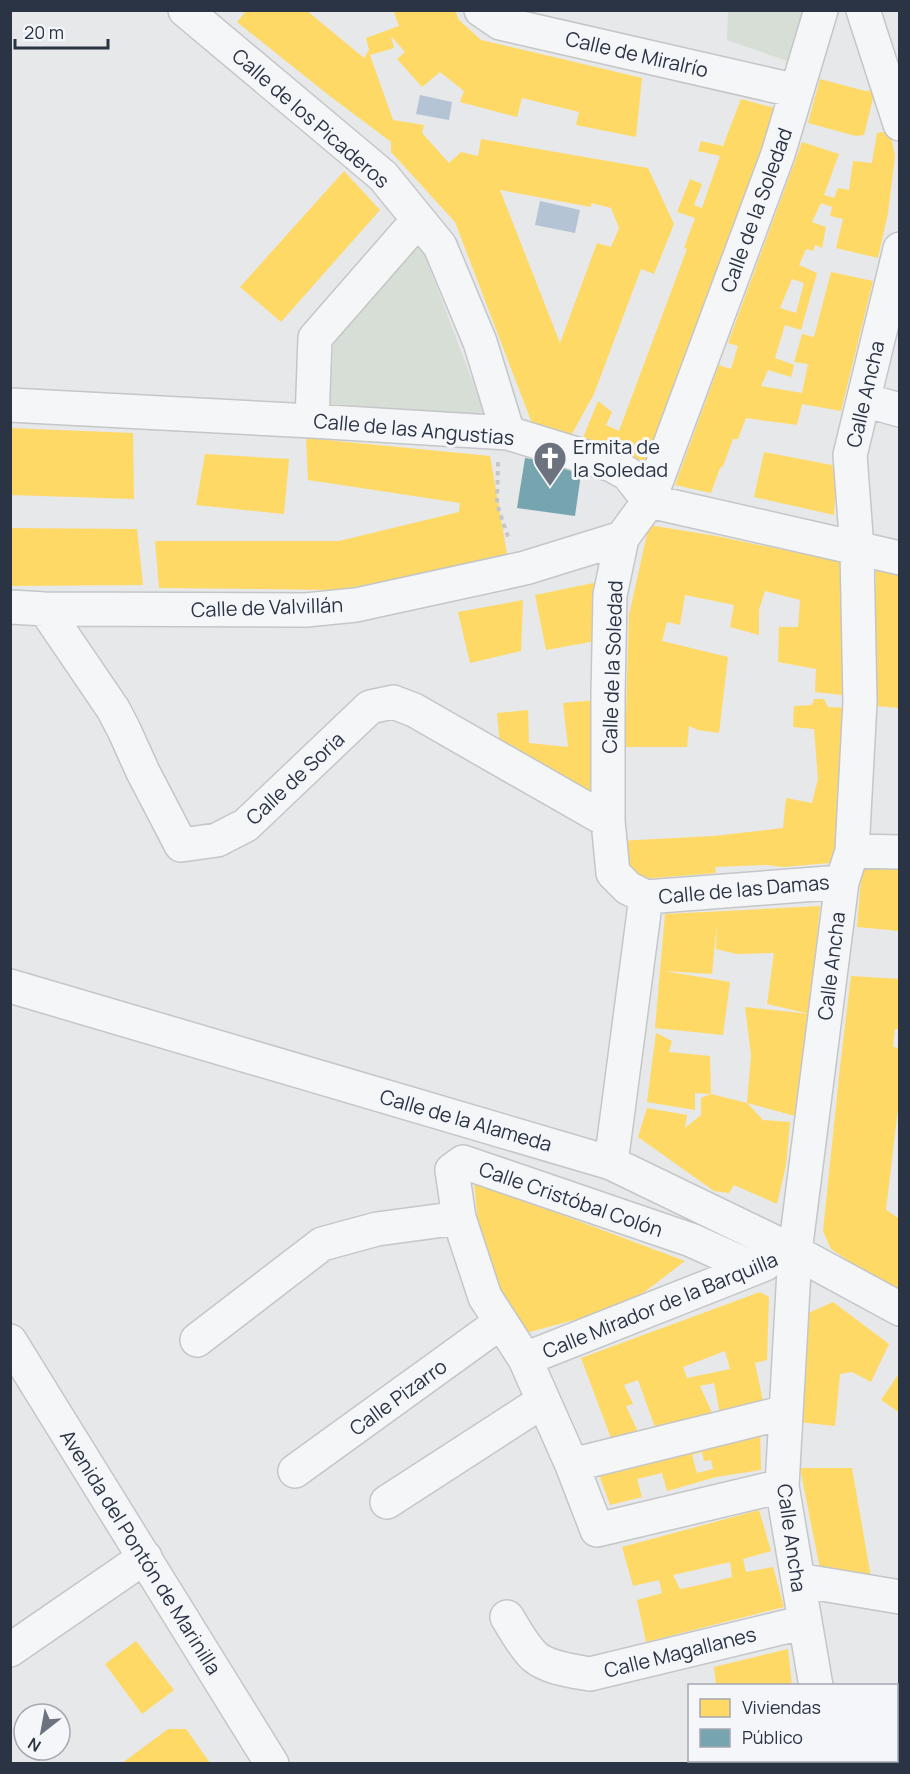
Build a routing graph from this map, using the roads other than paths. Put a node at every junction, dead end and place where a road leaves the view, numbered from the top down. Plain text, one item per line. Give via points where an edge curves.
1 (185, 10) edge
2 (481, 10) edge
3 (821, 10) edge
4 (863, 10) edge
5 (797, 91) junction
6 (900, 124) edge
7 (418, 220) junction
8 (900, 249) edge
9 (864, 400) junction
10 (10, 405) edge
11 (900, 410) edge
12 (312, 421) junction
13 (503, 433) junction
14 (649, 501) junction
15 (622, 538) junction
16 (857, 549) junction
17 (900, 558) edge
18 (10, 608) edge
19 (45, 609) junction
20 (608, 821) junction
21 (852, 851) junction
22 (900, 852) edge
23 (842, 882) junction
24 (646, 897) junction
25 (10, 986) edge
26 (611, 1163) junction
27 (459, 1218) junction
28 (795, 1252) junction
29 (753, 1268) junction
30 (900, 1309) edge
31 (501, 1322) junction
32 (197, 1340) dead end
33 (10, 1341) edge
34 (525, 1359) junction
35 (543, 1401) junction
36 (786, 1412) junction
37 (572, 1465) junction
38 (296, 1471) dead end
39 (782, 1486) junction
40 (387, 1502) dead end
41 (145, 1557) junction
42 (798, 1580) junction
43 (900, 1597) edge
44 (507, 1617) dead end
45 (805, 1622) junction
46 (10, 1650) edge
47 (816, 1684) edge
48 (272, 1764) edge

1 - 7 street, Calle de los Picaderos via 383,176
2 - 5 street, Calle de Miralrío via 500,23
3 - 5 street, Calle de la Soledad
4 - 6 street
5 - 14 street, Calle de la Soledad via 778,154
7 - 12 street via 315,338
7 - 13 street, Calle de los Picaderos via 440,246 480,342
8 - 9 street, Calle Ancha
9 - 11 street
9 - 16 street, Calle Ancha via 850,455
10 - 12 street, Calle de las Angustias
12 - 13 street, Calle de las Angustias
13 - 14 street, Calle de las Angustias via 612,465 628,474
14 - 15 street, Calle de la Soledad
14 - 16 street
15 - 19 street, Calle de Valvillán via 518,569 356,605 306,610
15 - 20 street, Calle de la Soledad via 610,595
16 - 17 street
16 - 21 street, Calle Ancha via 860,702
18 - 19 street, Calle de Valvillán
19 - 20 street, Calle de Soria via 112,709 181,845 217,840 246,825 370,707 393,702 414,710
20 - 24 street, Calle de la Soledad via 614,873 628,888
21 - 22 street
21 - 23 street, Calle Ancha
23 - 24 street, Calle de las Damas
23 - 28 street, Calle Ancha
24 - 26 street
25 - 26 street, Calle de la Alameda
26 - 28 street, Calle de la Alameda
27 - 29 street, Calle Cristóbal Colón via 452,1170 463,1162 691,1239
27 - 31 street, Calle Cristóbal Colón via 485,1297
27 - 32 street via 377,1229 322,1244
28 - 29 street, Calle Mirador de la Barquilla
28 - 30 street, Calle de la Alameda
28 - 36 street, Calle Ancha
29 - 34 street, Calle Mirador de la Barquilla
31 - 34 street, Calle Cristóbal Colón
31 - 38 street, Calle Pizarro
33 - 41 street, Avenida del Pontón de Marinilla
34 - 35 street, Calle Cristóbal Colón
35 - 37 street, Calle Cristóbal Colón
35 - 40 street
36 - 37 street
36 - 39 street, Calle Ancha
37 - 39 street, Calle Cristóbal Colón via 597,1530
39 - 42 street, Calle Ancha
41 - 46 street
41 - 48 street, Avenida del Pontón de Marinilla
42 - 43 street
42 - 45 street, Calle Ancha
44 - 45 street, Calle Magallanes via 535,1657 560,1668 590,1674
45 - 47 street, Calle Ancha

